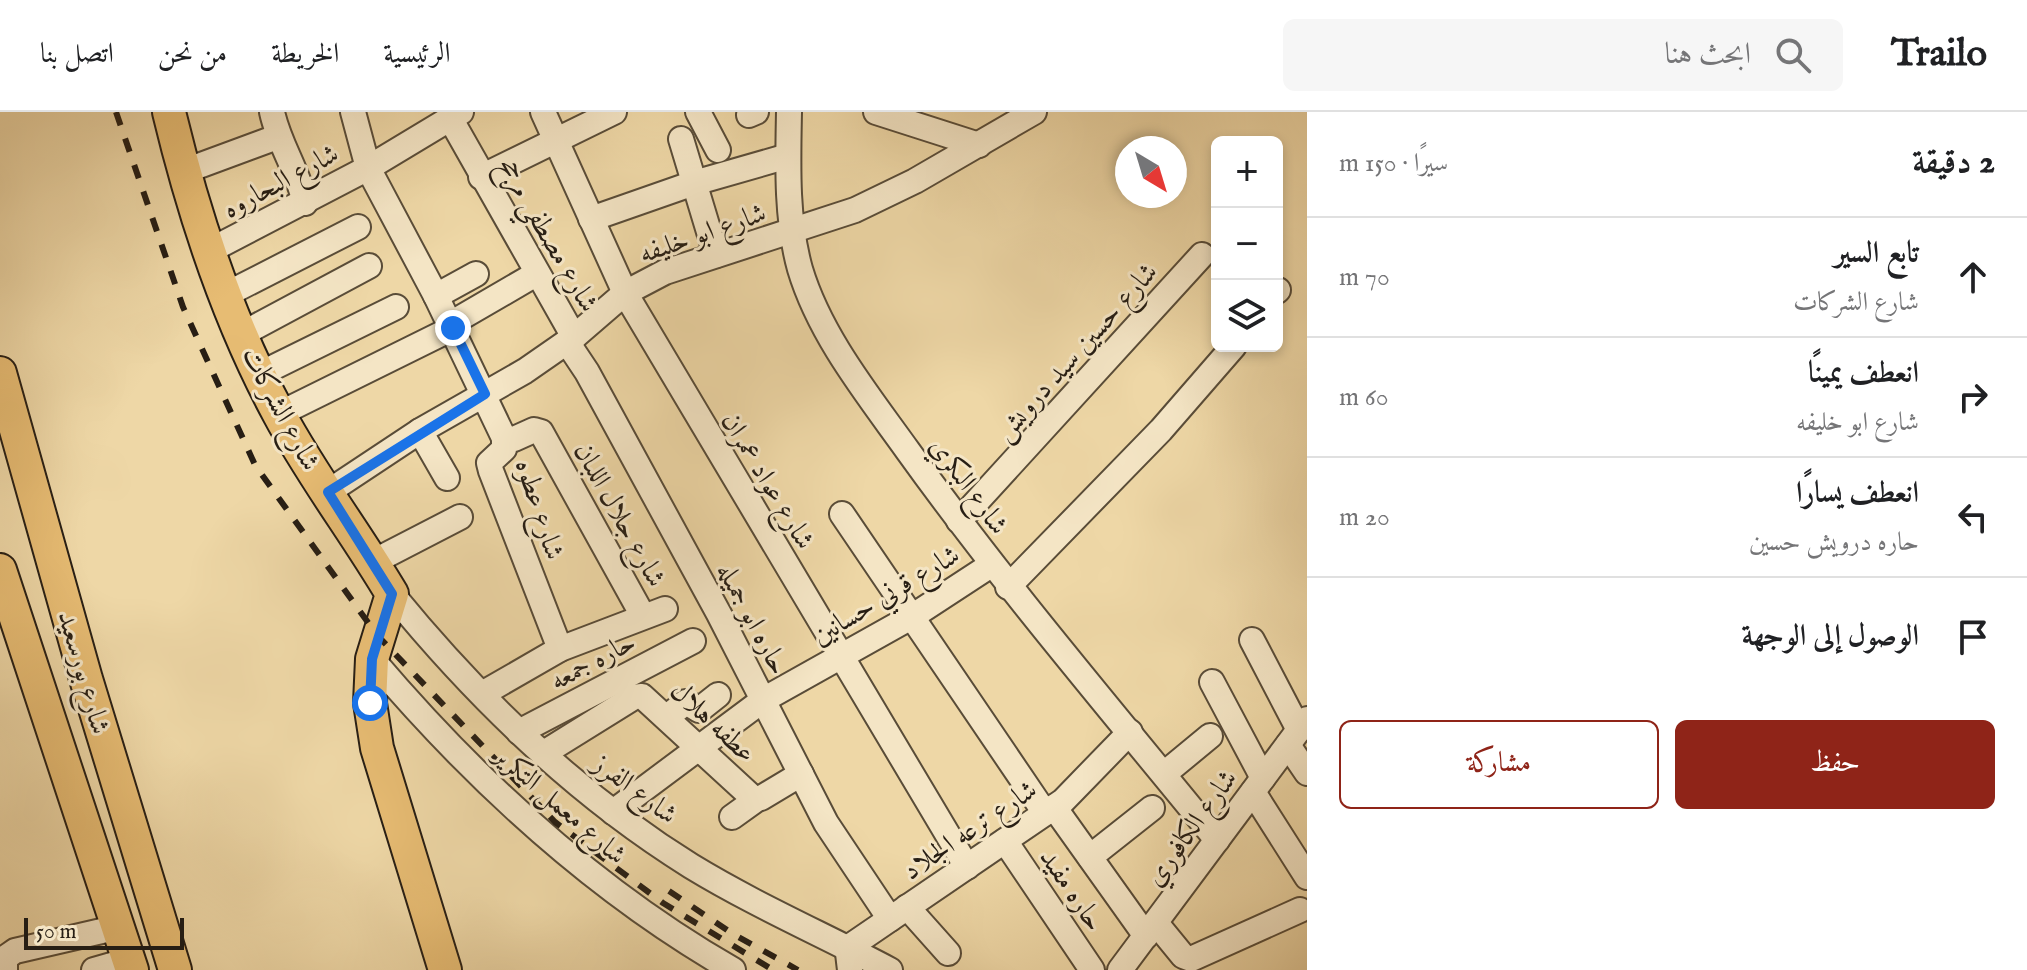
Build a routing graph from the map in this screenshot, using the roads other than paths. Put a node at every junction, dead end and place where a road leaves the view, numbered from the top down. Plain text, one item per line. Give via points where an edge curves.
1 (169, 112) edge
2 (272, 112) edge
3 (353, 112) edge
4 (543, 112) edge
5 (614, 112) edge
6 (698, 112) edge
7 (789, 112) edge
8 (876, 112) edge
9 (935, 112) edge
10 (1034, 112) edge
11 (444, 117) edge
12 (1004, 120) edge
13 (948, 135) junction
14 (277, 137) junction
15 (681, 139) dead end
16 (555, 142) junction
17 (979, 145) junction
18 (718, 150) dead end
19 (788, 156) junction
20 (368, 168) junction
21 (185, 171) junction
22 (481, 177) junction
23 (694, 183) junction
24 (305, 203) junction
25 (591, 219) junction
26 (358, 227) dead end
27 (793, 233) junction
28 (209, 251) junction
29 (716, 255) junction
30 (1202, 255) dead end
31 (369, 266) dead end
32 (476, 274) dead end
33 (536, 274) junction
34 (625, 293) junction
35 (225, 295) junction
36 (436, 296) junction
37 (396, 307) dead end
38 (452, 326) junction
39 (242, 334) junction
40 (571, 339) junction
41 (1229, 352) edge
42 (0, 373) edge
43 (260, 374) junction
44 (485, 394) junction
45 (279, 414) junction
46 (420, 431) junction
47 (504, 438) junction
48 (447, 478) dead end
49 (328, 492) junction
50 (842, 514) dead end
51 (460, 517) dead end
52 (959, 521) junction
53 (373, 562) junction
54 (991, 565) junction
55 (0, 570) edge
56 (1008, 587) junction
57 (392, 594) junction
58 (913, 616) junction
59 (1252, 640) dead end
60 (693, 641) dead end
61 (560, 649) junction
62 (841, 656) junction
63 (372, 659) junction
64 (86, 679) junction
65 (1212, 682) dead end
66 (42, 691) junction
67 (482, 694) junction
68 (718, 695) dead end
69 (763, 700) junction
70 (667, 717) junction
71 (1298, 731) edge
72 (519, 732) junction
73 (1130, 732) junction
74 (1210, 736) dead end
75 (700, 748) junction
76 (544, 753) junction
77 (1307, 773) edge
78 (801, 774) junction
79 (1164, 774) junction
80 (1258, 785) junction
81 (757, 799) junction
82 (1152, 808) dead end
83 (1049, 810) junction
84 (613, 812) junction
85 (732, 817) dead end
86 (1217, 840) junction
87 (1005, 841) junction
88 (1090, 857) junction
89 (967, 867) junction
90 (1307, 877) edge
91 (1300, 910) dead end
92 (899, 913) junction
93 (119, 927) junction
94 (1151, 929) junction
95 (948, 953) dead end
96 (850, 959) edge
97 (1187, 963) edge
98 (130, 965) edge
99 (5, 970) edge
100 (94, 970) edge
101 (175, 970) edge
102 (445, 970) edge
103 (733, 970) edge
104 (890, 970) edge
105 (1092, 970) edge
106 (1120, 970) edge

1 - 21 main road, شارع الشركات
2 - 14 street
3 - 20 street, شارع عطوه
4 - 16 street, شارع عواد عمران
5 - 16 street
6 - 18 street
7 - 19 street, شارع البكري
8 - 13 street
9 - 13 street
10 - 12 street, شارع ابو خليفه
11 - 20 street, شارع البحاروه
11 - 22 street, شارع مصطفي مرجح
12 - 17 street, شارع ابو خليفه
13 - 17 street
14 - 21 street
14 - 24 street via 300,179
15 - 23 street
16 - 22 street
16 - 25 street, شارع عواد عمران
17 - 27 street, شارع ابو خليفه via 855,210
19 - 23 street
19 - 27 street, شارع البكري
20 - 24 street, شارع البحاروه
20 - 36 street, شارع عطوه
21 - 28 main road, شارع الشركات
22 - 33 street, شارع مصطفي مرجح
23 - 25 street
23 - 29 street
24 - 28 street, شارع البحاروه
25 - 34 street, شارع عواد عمران
26 - 35 street
27 - 29 street, شارع ابو خليفه
27 - 52 street, شارع البكري via 800,269 835,344
28 - 35 main road, شارع الشركات
29 - 34 street, شارع ابو خليفه
30 - 52 street, شارع حسين سيد درويش
31 - 39 street
32 - 36 street
33 - 38 street
33 - 40 street, شارع مصطفي مرجح
34 - 40 street, شارع ابو خليفه
34 - 62 street, شارع عواد عمران
35 - 39 main road, شارع الشركات
36 - 38 street, شارع عطوه
37 - 43 street
38 - 44 street, شارع عطوه
38 - 45 street
39 - 43 main road, شارع الشركات
40 - 44 street, شارع ابو خليفه
40 - 69 street, حاره ابو جميله
41 - 56 street
42 - 64 main road, شارع بورسعيد
43 - 45 main road, شارع الشركات
44 - 46 street, شارع ابو خليفه
44 - 47 street, شارع عطوه
45 - 49 main road, شارع الشركات
46 - 48 street
46 - 49 street, شارع ابو خليفه
47 - 61 street, شارع عطوه via 504,449 489,463 491,471
47 - 61 street, شارع جلال اللبان via 541,432 654,612
49 - 53 main road, شارع الشركات
50 - 58 street
51 - 53 street
52 - 54 street, شارع البكري
53 - 57 main road, شارع الشركات
54 - 56 street, شارع البكري
54 - 58 street, شارع قرني حسانين
55 - 66 main road, شارع بورسعيد
56 - 73 street, شارع البكري
57 - 63 main road
57 - 67 street, شارع الفرز
58 - 62 street, شارع قرني حسانين
58 - 83 street
59 - 71 street
60 - 72 street, حاره جمعه
61 - 67 street
62 - 69 street, شارع قرني حسانين
62 - 89 street, شارع عواد عمران
63 - 102 main road via 370,703 377,748
63 - 103 street, شارع معمل التكرير via 453,749 584,867 686,943
64 - 66 main road
64 - 101 main road, شارع بورسعيد
65 - 80 street
66 - 93 main road, شارع بورسعيد
67 - 72 street, شارع الفرز
68 - 70 street via 699,710 686,702
69 - 75 street, شارع قرني حسانين
69 - 78 street, حاره ابو جميله
70 - 75 street, عطفه هلال
70 - 76 street, عطفه هلال via 646,698 634,697
71 - 77 street
71 - 80 street, شارع الكافوري
72 - 76 street, شارع الفرز
73 - 79 street, شارع البكري
73 - 83 street, شارع ترعه الجلاد
74 - 79 street
75 - 81 street, عطفه هلال
75 - 84 street, شارع قرني حسانين
76 - 84 street, شارع الفرز
78 - 81 street, عطفه هلال
78 - 92 street, حاره ابو جميله via 826,823
79 - 86 street, شارع البكري
80 - 86 street, شارع الكافوري
80 - 90 street
81 - 85 street
82 - 88 street
83 - 87 street, شارع ترعه الجلاد
83 - 88 street
84 - 96 street, شارع الفرز via 691,866
86 - 94 street, شارع الكافوري
87 - 89 street, شارع ترعه الجلاد
87 - 105 street, حاره مفيد
88 - 94 street
89 - 92 street, شارع ترعه الجلاد
91 - 97 street
92 - 95 street, حاره ابو جميله
92 - 96 street, شارع ترعه الجلاد
93 - 98 main road, شارع بورسعيد
93 - 99 street via 15,951 5,958
94 - 97 street
94 - 106 street, شارع الكافوري
96 - 104 street, شارع الفرز
98 - 100 street

